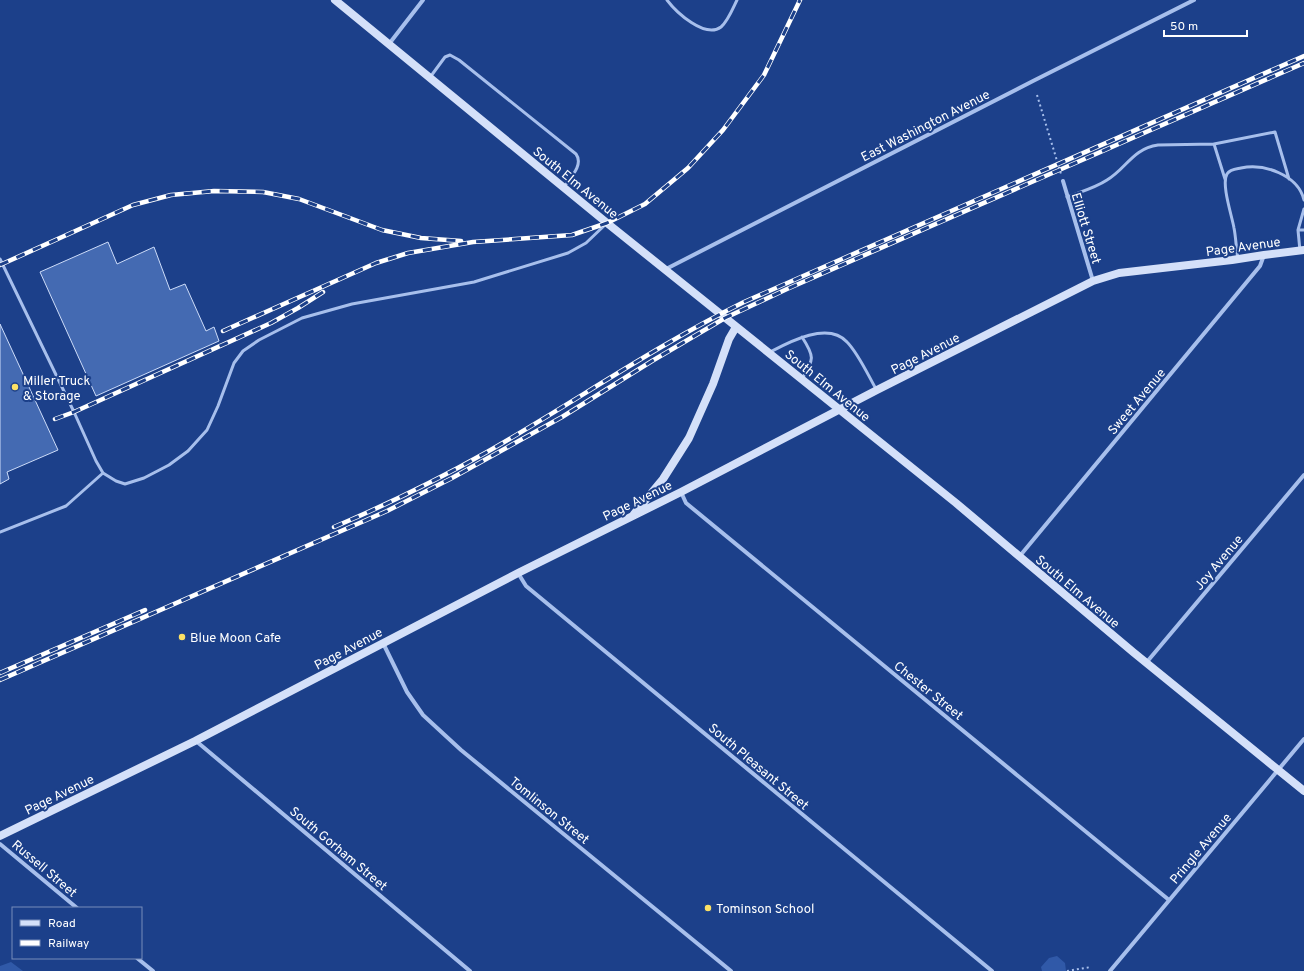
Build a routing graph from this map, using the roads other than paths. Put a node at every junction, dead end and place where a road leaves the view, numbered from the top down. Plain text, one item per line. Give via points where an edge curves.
1 (335, 0) edge
2 (423, 0) edge
3 (667, 0) edge
4 (737, 0) edge
5 (1194, 0) edge
6 (388, 44) junction
7 (430, 78) junction
8 (1214, 144) junction
9 (1289, 179) junction
10 (1226, 180) junction
11 (1063, 181) road end
12 (564, 187) junction
13 (1067, 197) junction
14 (1304, 200) edge
15 (1304, 209) edge
16 (607, 223) junction
17 (1298, 230) junction
18 (1304, 230) edge
19 (1302, 251) edge
20 (1264, 254) junction
21 (1238, 258) junction
22 (0, 259) edge
23 (665, 270) junction
24 (1093, 281) junction
25 (736, 327) junction
26 (802, 337) junction
27 (769, 353) junction
28 (802, 379) junction
29 (877, 390) junction
30 (841, 410) junction
31 (103, 472) junction
32 (1304, 474) edge
33 (681, 492) junction
34 (632, 516) junction
35 (0, 532) edge
36 (1019, 558) junction
37 (518, 573) junction
38 (383, 643) junction
39 (1146, 663) junction
40 (1304, 739) edge
41 (195, 741) junction
42 (1278, 770) junction
43 (1304, 791) edge
44 (0, 836) edge
45 (0, 844) edge
46 (1169, 900) junction
47 (76, 907) edge
48 (138, 959) edge
49 (153, 971) edge
50 (470, 971) edge
51 (731, 971) edge
52 (992, 971) edge
53 (1110, 971) edge

1 - 6 street, South Elm Avenue
2 - 6 street
3 - 4 lane via 695,25 710,30 721,27
5 - 23 street, East Washington Avenue
6 - 7 street, South Elm Avenue
7 - 12 street, South Elm Avenue
7 - 12 lane via 445,56 450,55 576,154 579,165
8 - 9 lane via 1275,132
8 - 10 lane
8 - 13 lane via 1150,146 1135,154 1107,180
9 - 10 lane via 1276,171 1245,167 1232,170
9 - 14 lane
10 - 21 lane
11 - 13 street, Elliott Street
12 - 16 street, South Elm Avenue
13 - 24 street, Elliott Street
15 - 17 lane
16 - 23 street, South Elm Avenue
16 - 31 lane via 586,243 516,270 474,282 352,304 302,318 243,350 234,363 207,430 188,451 169,465 144,478 125,484
17 - 18 lane
17 - 19 lane
19 - 20 street, Page Avenue
20 - 21 street, Page Avenue
20 - 36 street, Sweet Avenue via 1260,266
21 - 24 street, Page Avenue via 1119,273
22 - 31 lane
23 - 25 street, South Elm Avenue
24 - 29 street, Page Avenue
25 - 27 street, South Elm Avenue
25 - 34 street via 689,438 663,479
26 - 27 lane
26 - 28 lane via 811,351 812,363
26 - 29 lane via 820,333 840,336 846,341
27 - 28 street, South Elm Avenue
28 - 30 street, South Elm Avenue
29 - 30 street, Page Avenue
30 - 33 street, Page Avenue
30 - 36 street, South Elm Avenue via 956,503
31 - 35 lane via 66,506
32 - 39 street, Joy Avenue
33 - 34 street, Page Avenue
33 - 46 street, Chester Street via 686,503
34 - 37 street, Page Avenue
36 - 39 street, South Elm Avenue
37 - 38 street, Page Avenue
37 - 52 street, South Pleasant Street via 526,586
38 - 41 street, Page Avenue
38 - 51 street, Tomlinson Street via 407,692 423,715 461,750
39 - 42 street, South Elm Avenue
40 - 42 street, Pringle Avenue
41 - 44 street, Page Avenue
41 - 50 street, South Gorham Street
42 - 43 street, South Elm Avenue
42 - 46 street, Pringle Avenue
45 - 47 street, Russell Street
46 - 53 street, Pringle Avenue
48 - 49 street

